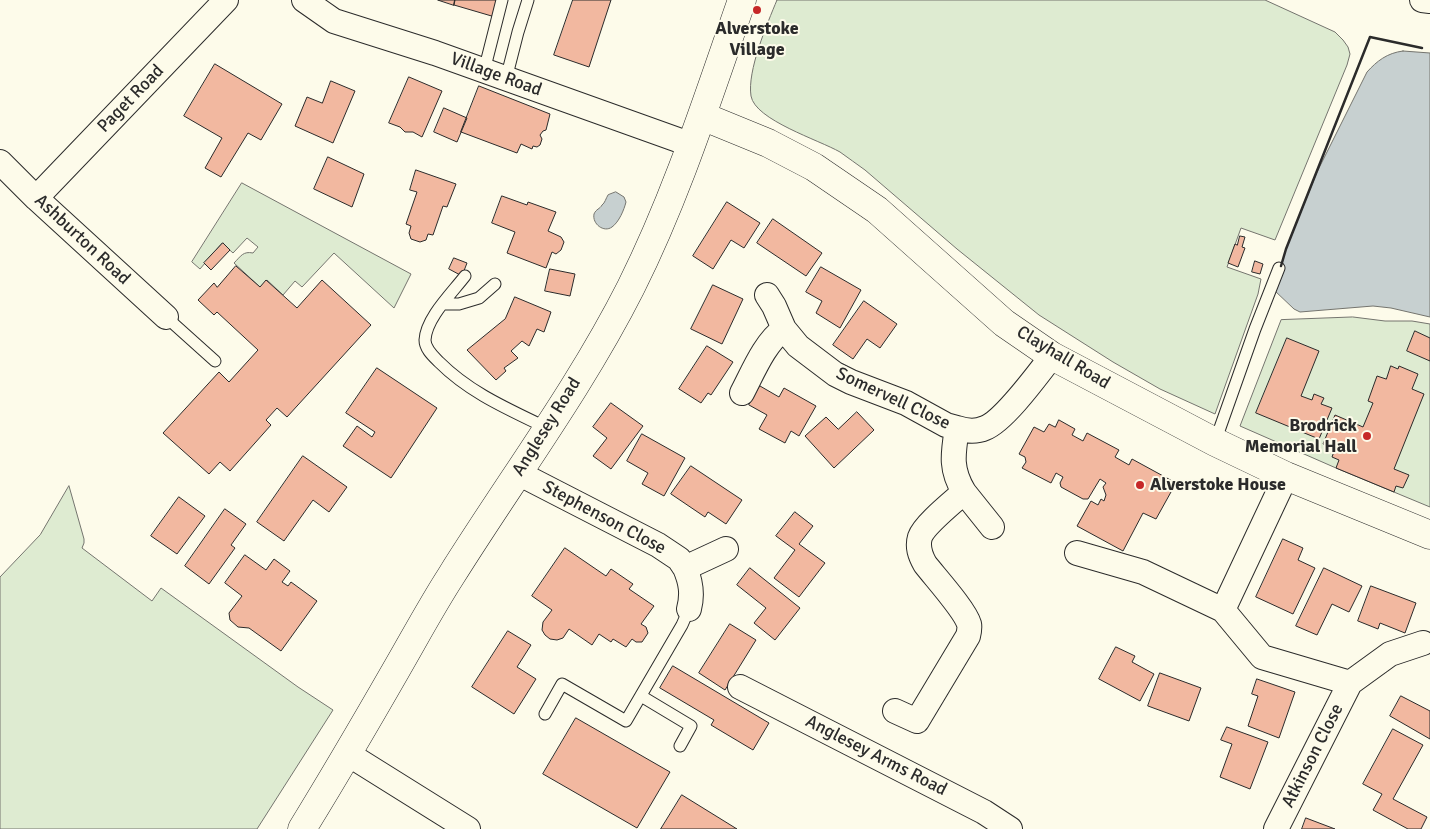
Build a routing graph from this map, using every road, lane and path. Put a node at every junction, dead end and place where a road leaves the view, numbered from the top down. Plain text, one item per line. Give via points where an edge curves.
1 (226, 0) edge
2 (304, 0) edge
3 (502, 0) edge
4 (528, 0) edge
5 (742, 0) edge
6 (1422, 0) edge
7 (1430, 1) edge
8 (484, 71) junction
9 (506, 79) junction
10 (702, 116) junction
11 (692, 145) junction
12 (0, 162) edge
13 (36, 198) junction
14 (1280, 268) dead end
15 (466, 276) dead end
16 (495, 284) dead end
17 (767, 295) dead end
18 (443, 304) junction
19 (166, 317) joint
20 (784, 329) junction
21 (1052, 356) junction
22 (214, 361) dead end
23 (742, 393) dead end
24 (547, 428) junction
25 (957, 428) junction
26 (1215, 442) junction
27 (518, 473) junction
28 (1286, 476) junction
29 (964, 492) junction
30 (992, 527) dead end
31 (1430, 535) edge
32 (726, 549) dead end
33 (1077, 553) dead end
34 (685, 568) junction
35 (689, 610) joint
36 (1223, 610) junction
37 (1422, 643) dead end
38 (1350, 683) junction
39 (740, 687) dead end
40 (641, 696) junction
41 (895, 711) dead end
42 (544, 714) dead end
43 (680, 746) dead end
44 (348, 754) junction
45 (302, 829) edge
46 (468, 829) edge
47 (1010, 829) edge
48 (1276, 829) edge

1 - 13 street, Paget Road
2 - 8 street, Village Road via 334,21
3 - 8 lane
4 - 9 lane
5 - 10 street, Anglesey Road
6 - 7 street
8 - 9 street, Village Road
9 - 11 street, Village Road
10 - 11 street, Anglesey Road
10 - 21 street, Clayhall Road via 768,143 814,168 878,210 1004,323
11 - 24 street, Anglesey Road via 662,223 630,288 593,356
12 - 13 street, Ashburton Road
13 - 19 street, Ashburton Road
14 - 26 lane
15 - 18 lane
16 - 18 lane via 479,298 459,304
17 - 20 street, Somervell Close
18 - 24 lane via 426,332 425,343 429,352 475,391
19 - 22 lane
20 - 23 street via 769,344
20 - 25 street, Somervell Close via 798,346 834,374
21 - 25 street, Somervell Close via 994,423 980,430
21 - 26 street, Clayhall Road
24 - 27 street, Anglesey Road
25 - 29 street, Somervell Close via 953,458 956,478
26 - 28 street, Clayhall Road
27 - 34 street, Stephenson Close via 658,545 679,559
27 - 44 street, Anglesey Road via 450,578
28 - 31 street, Clayhall Road
28 - 36 street
29 - 30 street, Somervell Close
29 - 41 street via 923,532 919,549 925,564 967,619 968,636 917,721
32 - 34 street
33 - 36 street, Atkinson Close via 1143,572
34 - 35 street via 692,589
35 - 40 lane
36 - 38 street, Atkinson Close via 1262,657
37 - 38 street, Atkinson Close via 1390,654
38 - 48 street, Atkinson Close
39 - 47 street, Anglesey Arms Road via 984,812
40 - 42 lane via 626,721 562,684
40 - 43 lane via 691,726
44 - 45 street, Anglesey Road
44 - 46 street

